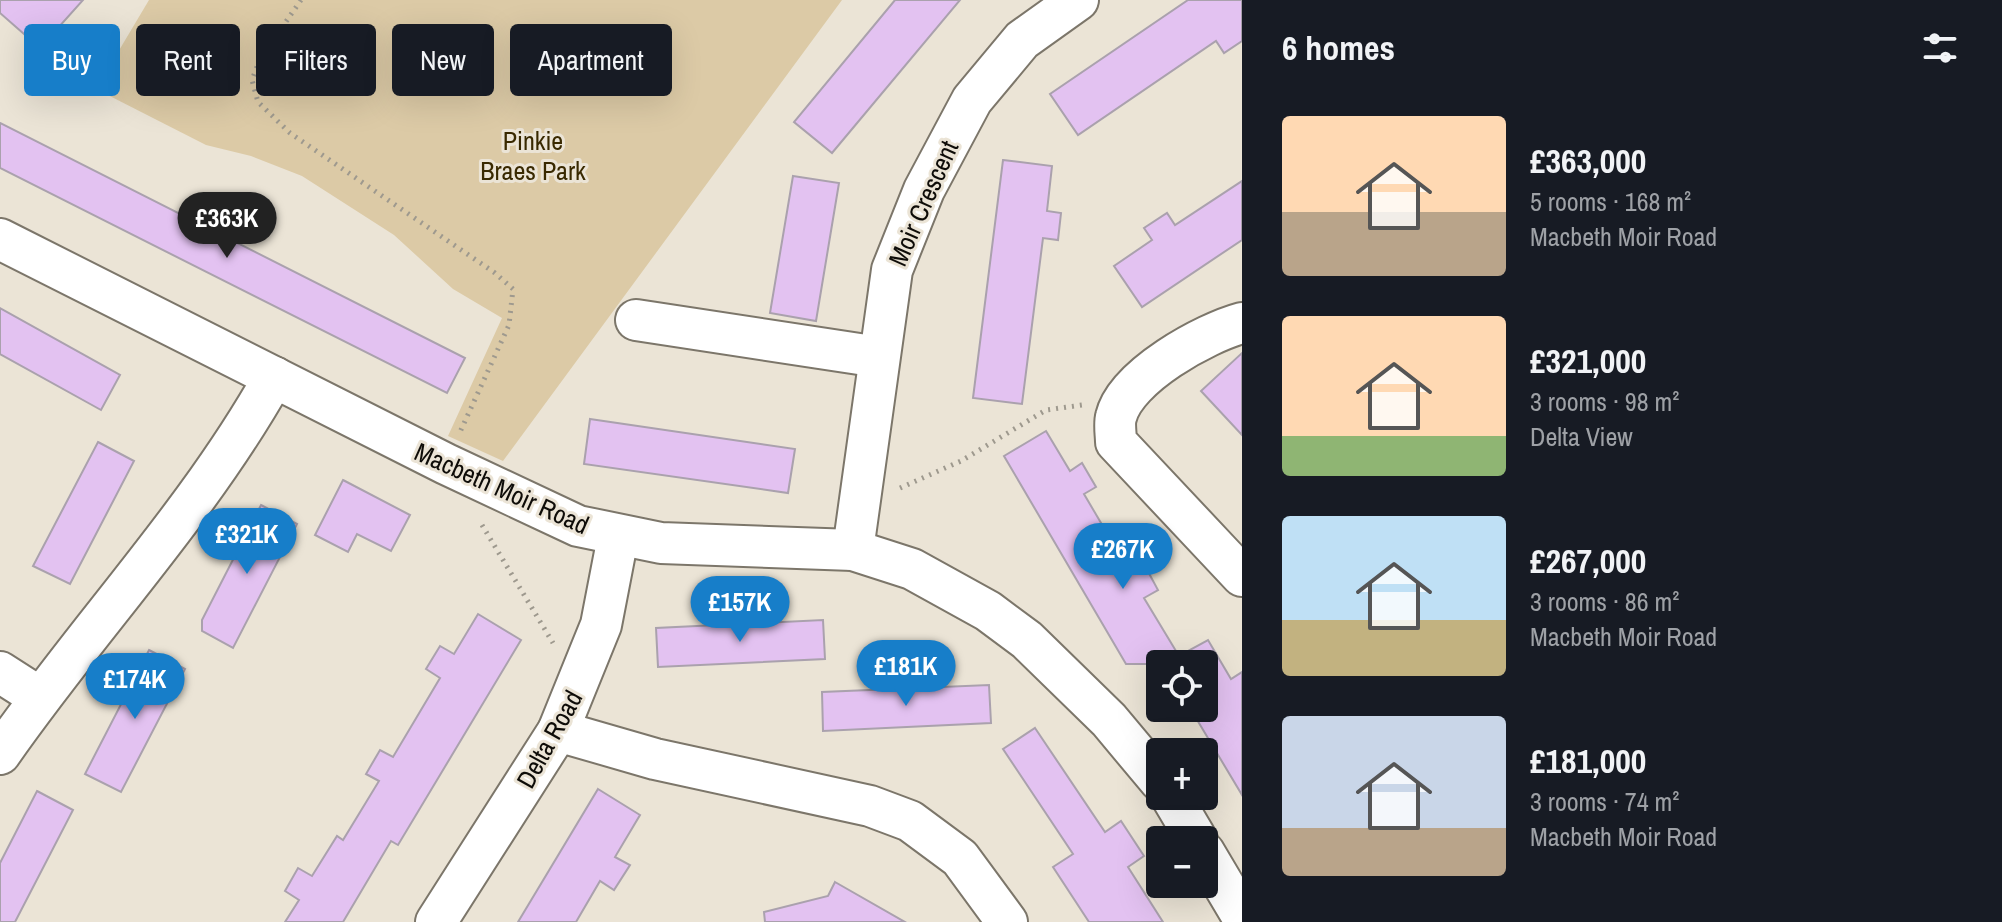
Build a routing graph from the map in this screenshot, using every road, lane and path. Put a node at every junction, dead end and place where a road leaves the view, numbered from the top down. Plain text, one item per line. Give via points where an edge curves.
1 (301, 0) edge
2 (1078, 0) edge
3 (0, 239) edge
4 (636, 320) dead end
5 (1242, 323) edge
6 (879, 357) junction
7 (274, 377) junction
8 (1126, 399) junction
9 (446, 464) junction
10 (859, 506) junction
11 (477, 516) dead end
12 (618, 537) junction
13 (853, 550) junction
14 (1242, 576) edge
15 (0, 672) edge
16 (579, 686) junction
17 (39, 697) junction
18 (558, 731) junction
19 (0, 754) edge
20 (1146, 764) edge
21 (1218, 876) edge
22 (1242, 916) edge
23 (436, 922) edge
24 (1007, 922) edge

1 - 9 path via 260,59 252,80 258,102 290,133 513,289 509,325
2 - 6 street, Moir Crescent via 1022,40 972,100 924,190 892,270
3 - 7 street, Macbeth Moir Road
4 - 6 street
5 - 8 street via 1214,330 1145,376
6 - 10 street, Moir Crescent
7 - 9 street, Macbeth Moir Road
7 - 17 street via 205,487
8 - 10 path via 1046,410 961,461
8 - 14 street via 1116,417 1116,442
9 - 12 street, Macbeth Moir Road via 538,510
10 - 13 street, Moir Crescent
11 - 16 path
12 - 13 street, Macbeth Moir Road
12 - 16 street, Delta Road via 601,625
13 - 20 street, Macbeth Moir Road via 912,569 988,611 1027,640
15 - 17 street
16 - 18 street, Delta Road
17 - 19 street
18 - 23 street, Delta Road
18 - 24 street via 655,759 870,806 910,821 960,858
21 - 22 street

